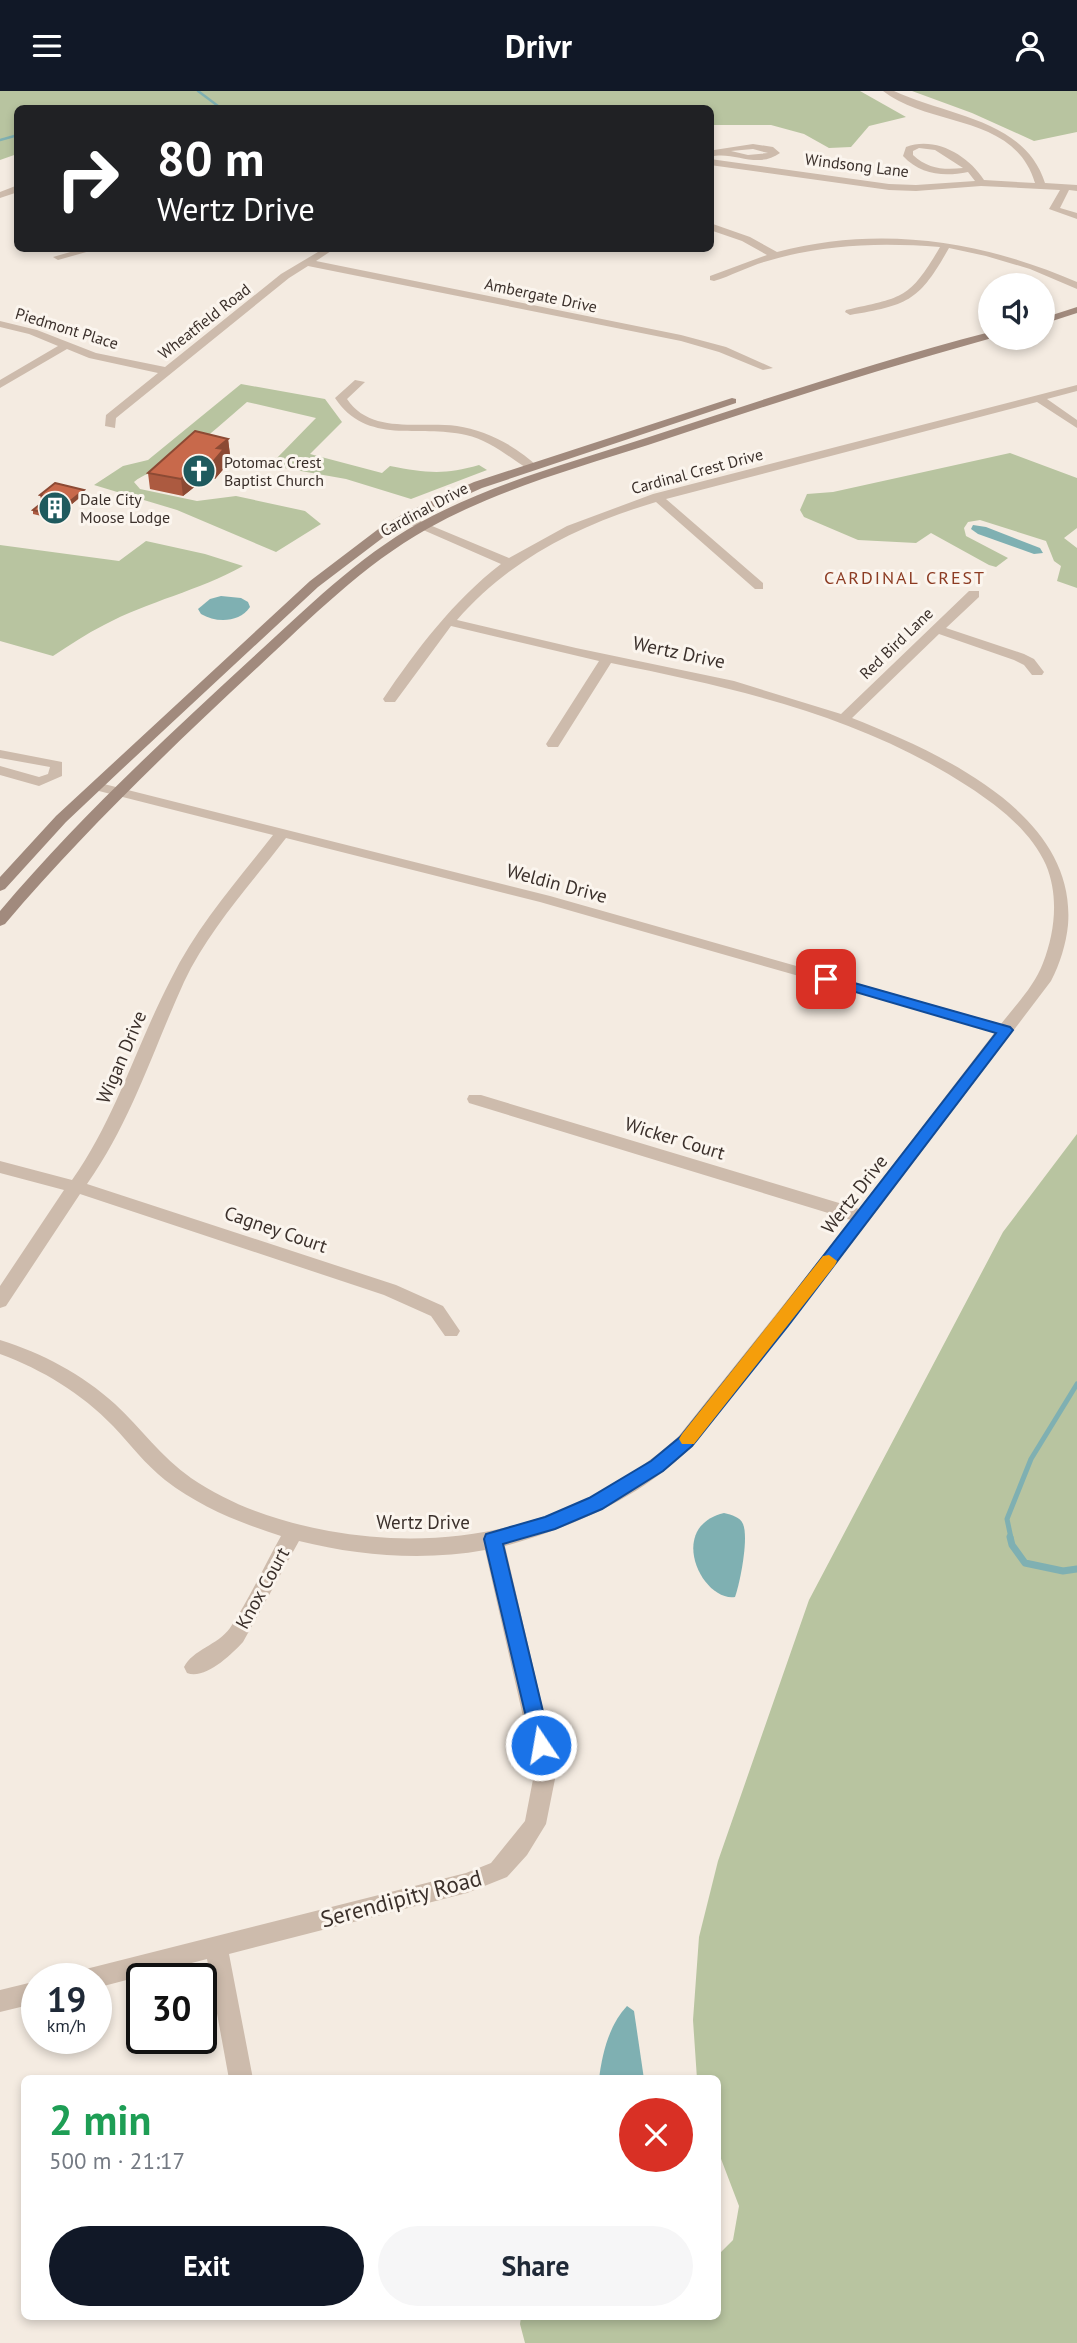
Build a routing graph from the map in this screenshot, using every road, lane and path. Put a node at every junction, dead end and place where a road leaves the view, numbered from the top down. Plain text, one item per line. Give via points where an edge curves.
1 (887, 91) edge
2 (723, 151) dead end
3 (714, 153) edge
4 (714, 163) edge
5 (971, 169) junction
6 (981, 183) junction
7 (1041, 186) junction
8 (1071, 188) edge
9 (1077, 216) edge
10 (714, 227) edge
11 (946, 245) junction
12 (79, 252) edge
13 (323, 252) edge
14 (773, 254) junction
15 (58, 257) dead end
16 (304, 263) junction
17 (714, 278) dead end
18 (1077, 286) edge
19 (1077, 298) edge
20 (1055, 305) edge
21 (1077, 310) edge
22 (850, 312) dead end
23 (1055, 317) edge
24 (0, 324) edge
25 (978, 328) edge
26 (978, 339) edge
27 (65, 346) junction
28 (767, 368) dead end
29 (166, 371) junction
30 (359, 382) dead end
31 (0, 384) edge
32 (1077, 388) edge
33 (1038, 398) junction
34 (1077, 425) edge
35 (111, 426) dead end
36 (532, 467) junction
37 (657, 498) junction
38 (404, 519) junction
39 (422, 526) junction
40 (510, 563) junction
41 (759, 586) dead end
42 (974, 594) dead end
43 (450, 622) junction
44 (936, 629) junction
45 (607, 659) junction
46 (1037, 672) dead end
47 (390, 699) dead end
48 (843, 719) junction
49 (553, 744) dead end
50 (0, 754) edge
51 (0, 770) edge
52 (96, 786) junction
53 (118, 791) junction
54 (283, 832) junction
55 (0, 886) edge
56 (0, 921) edge
57 (1005, 1030) junction
58 (475, 1100) dead end
59 (0, 1167) edge
60 (76, 1186) junction
61 (863, 1217) junction
62 (0, 1301) edge
63 (451, 1331) dead end
64 (0, 1347) edge
65 (294, 1531) junction
66 (493, 1539) junction
67 (194, 1667) dead end
68 (216, 1946) junction
69 (112, 1972) edge
70 (21, 1996) edge
71 (0, 2001) edge
72 (240, 2075) edge

1 - 7 street via 1009,140 1034,161
2 - 3 street
4 - 6 street, Windsong Lane via 889,187
5 - 5 street via 932,146 909,149 911,160 934,172
5 - 6 street
6 - 7 street, Windsong Lane
7 - 8 street, Windsong Lane
8 - 9 street via 1054,209
10 - 14 street
11 - 14 street via 856,240
11 - 18 street via 1018,261
11 - 22 street via 913,295 891,305
12 - 15 street
13 - 16 street, Wheatfield Road
14 - 17 street
16 - 28 street, Ambergate Drive via 693,339
16 - 29 street, Wheatfield Road
19 - 20 main road
21 - 23 main road
24 - 27 street, Piedmont Place
25 - 36 main road, Cardinal Drive via 778,386
26 - 39 main road, Cardinal Drive via 829,382 522,483
27 - 29 street, Piedmont Place
27 - 31 street
29 - 35 street, Wheatfield Road via 110,417
30 - 36 street via 343,393 343,404 376,425 472,432
32 - 33 street, Cardinal Crest Drive
33 - 34 street
33 - 37 street, Cardinal Crest Drive
36 - 38 main road, Cardinal Drive via 478,485
37 - 40 street, Cardinal Crest Drive via 569,530
37 - 41 street
38 - 39 street
38 - 52 main road, Cardinal Drive via 331,570
39 - 40 street
39 - 53 main road, Cardinal Drive via 350,576
40 - 43 street, Cardinal Crest Drive
42 - 44 street, Red Bird Lane
43 - 45 street, Wertz Drive
43 - 47 street, Cardinal Crest Drive
44 - 46 street via 1019,657
44 - 48 street, Red Bird Lane
45 - 48 street, Wertz Drive via 753,690
45 - 49 street
48 - 57 street, Wertz Drive via 924,755 977,786 1021,822 1046,851 1061,897 1060,940 1045,978
50 - 51 street via 47,761 58,770 39,782
52 - 53 street, Weldin Drive
52 - 55 main road, Cardinal Drive
53 - 54 street, Weldin Drive
53 - 56 main road, Cardinal Drive
54 - 57 street, Weldin Drive via 545,899
54 - 60 street, Wigan Drive via 191,955 114,1127
57 - 61 street, Wertz Drive
58 - 61 street, Wicker Court
59 - 60 street, Cagney Court
60 - 62 street, Wigan Drive
60 - 63 street, Cagney Court via 402,1295 437,1311
61 - 66 street, Wertz Drive via 686,1441 657,1466 596,1503
64 - 65 street, Wertz Drive via 37,1362 96,1399 151,1456 198,1493 228,1509
65 - 66 street, Wertz Drive via 382,1545 439,1546
65 - 67 street, Knox Court via 236,1636
66 - 68 street, Serendipity Road via 546,1769 535,1824 499,1870 467,1883
68 - 69 street, Serendipity Road
68 - 72 street
70 - 71 street

